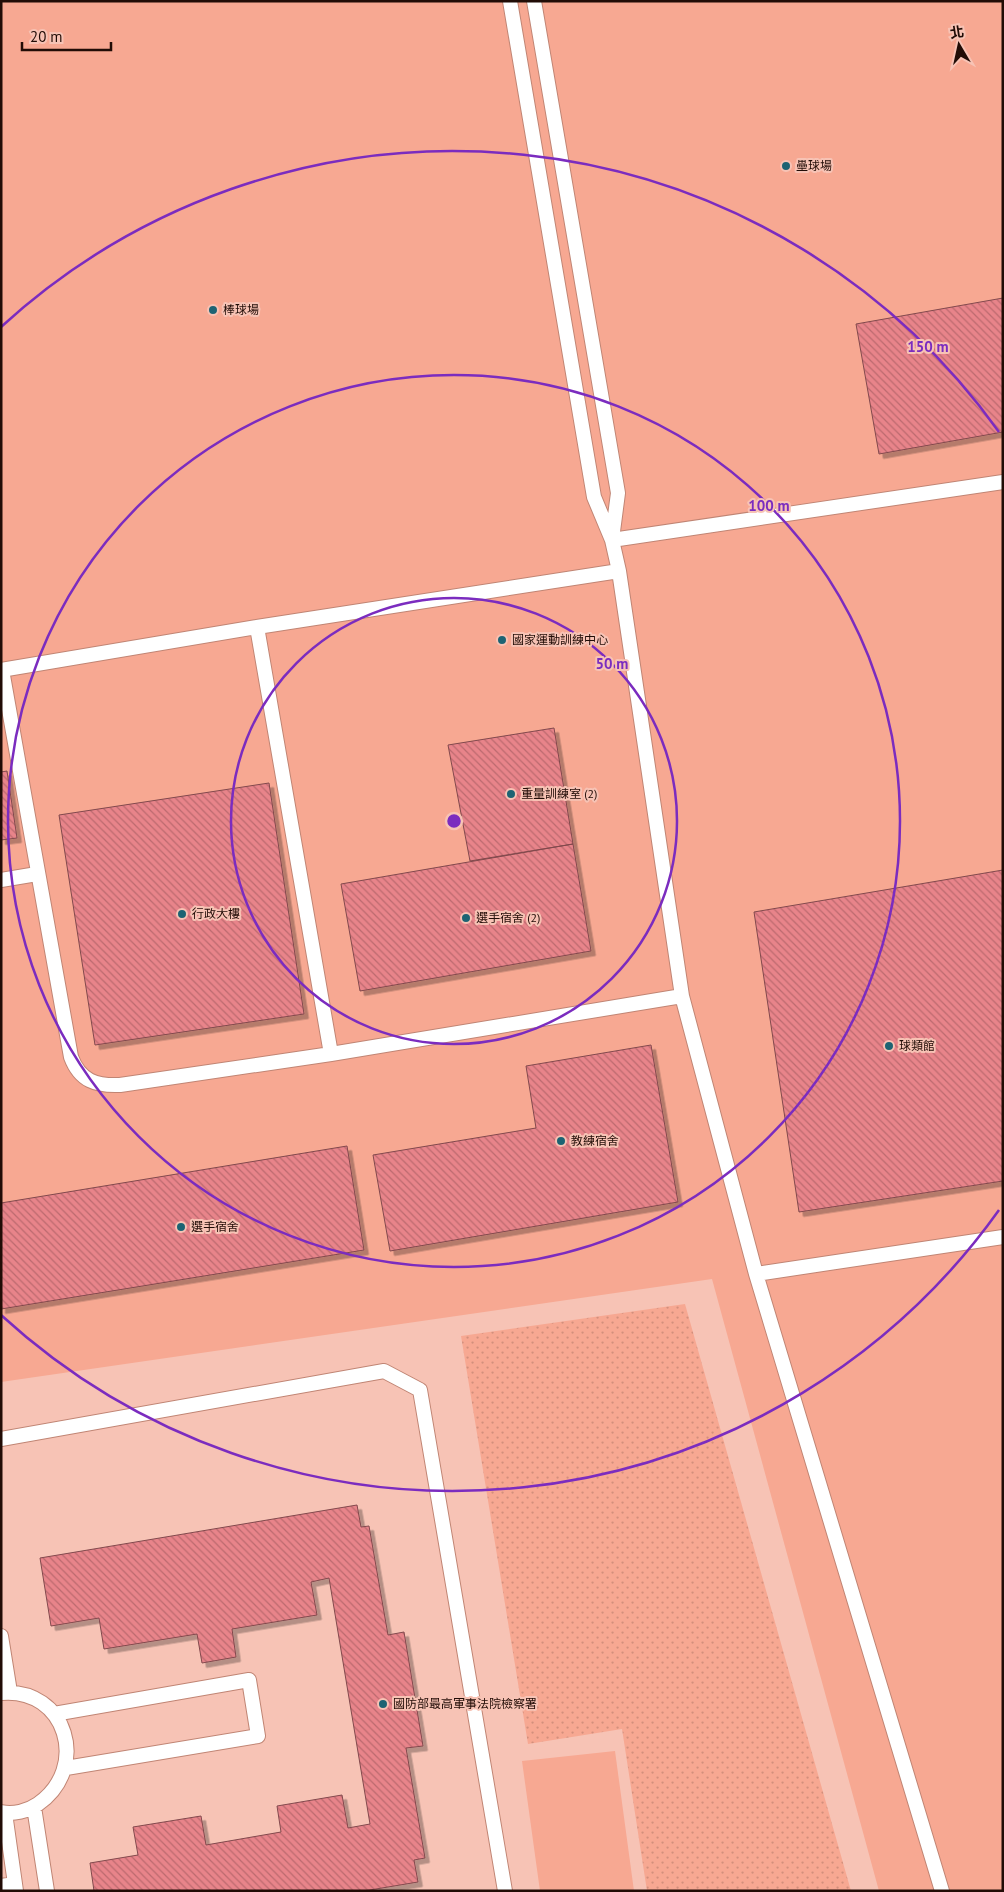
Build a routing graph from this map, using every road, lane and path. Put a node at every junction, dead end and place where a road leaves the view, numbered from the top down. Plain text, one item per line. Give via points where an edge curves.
1 (510, 1) edge
2 (534, 1) edge
3 (1003, 482) edge
4 (612, 540) junction
5 (619, 571) junction
6 (257, 627) junction
7 (2, 670) edge
8 (37, 874) junction
9 (1, 880) edge
10 (682, 996) junction
11 (331, 1054) junction
12 (1003, 1237) edge
13 (756, 1274) junction
14 (1, 1439) edge
15 (1, 1636) edge
16 (6, 1692) edge
17 (54, 1714) junction
18 (66, 1768) junction
19 (34, 1807) junction
20 (3, 1813) edge
21 (11, 1887) edge
22 (47, 1891) edge
23 (505, 1891) edge
24 (942, 1891) edge

1 - 4 lane via 594,497
2 - 4 lane via 618,492
3 - 4 lane
4 - 5 lane
5 - 6 lane
5 - 10 lane
6 - 7 lane
6 - 11 lane
7 - 8 lane
8 - 9 lane
8 - 11 lane via 71,1057 75,1068 91,1082 120,1085
10 - 11 lane
10 - 13 lane
12 - 13 lane
13 - 24 lane
14 - 23 lane via 384,1371 420,1390
15 - 16 lane
16 - 17 lane via 34,1699
17 - 18 lane via 68,1749
17 - 18 lane via 249,1680 258,1736
18 - 19 lane via 59,1784
19 - 20 lane
19 - 22 lane
20 - 21 lane

